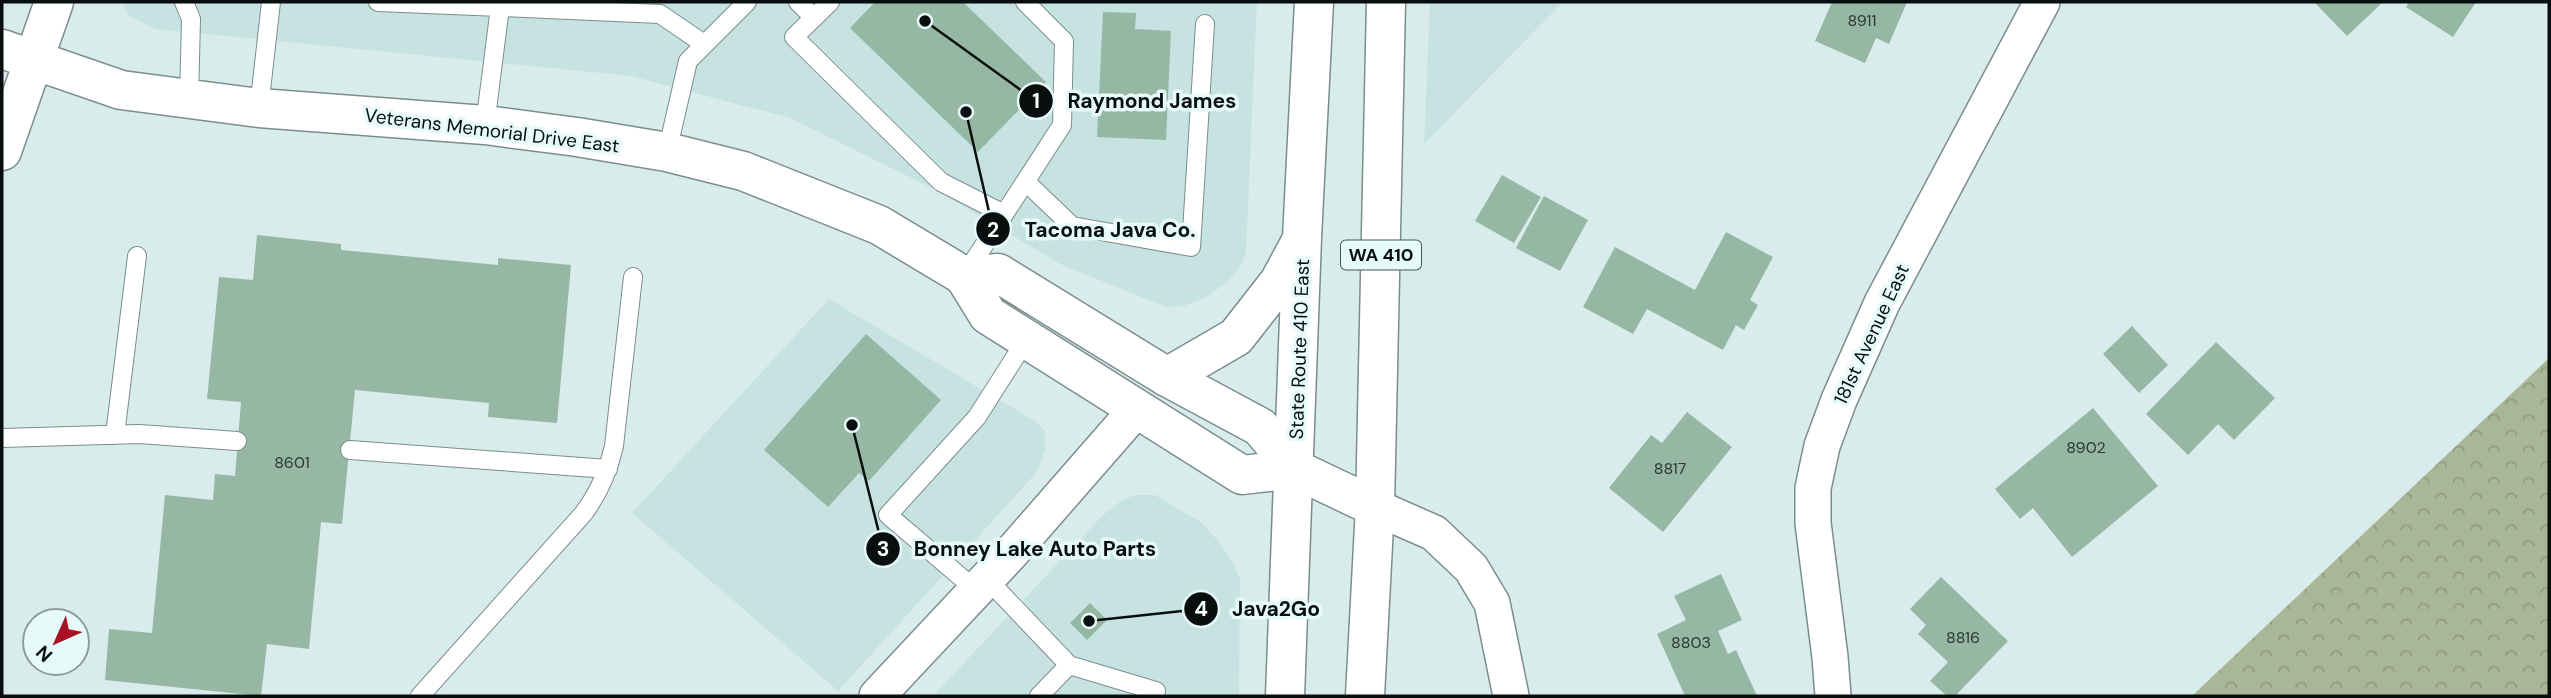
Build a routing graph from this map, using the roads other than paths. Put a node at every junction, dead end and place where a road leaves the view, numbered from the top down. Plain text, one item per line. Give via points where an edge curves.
1 (54, 2) edge
2 (184, 2) edge
3 (271, 2) edge
4 (378, 2) edge
5 (747, 2) edge
6 (798, 2) edge
7 (830, 2) edge
8 (1025, 2) edge
9 (1314, 2) edge
10 (1386, 2) edge
11 (2042, 2) edge
12 (500, 7) junction
13 (814, 18) junction
14 (1205, 24) dead end
15 (704, 44) junction
16 (18, 54) edge
17 (189, 100) junction
18 (259, 108) junction
19 (485, 125) junction
20 (2, 151) edge
21 (667, 152) junction
22 (1026, 182) junction
23 (1004, 214) junction
24 (1302, 238) junction
25 (137, 256) dead end
26 (964, 276) junction
27 (633, 277) dead end
28 (1026, 340) junction
29 (1167, 377) junction
30 (1136, 410) junction
31 (115, 435) junction
32 (2, 438) edge
33 (237, 441) dead end
34 (349, 450) dead end
35 (608, 469) junction
36 (1294, 469) junction
37 (1375, 507) junction
38 (981, 584) junction
39 (1069, 665) junction
40 (420, 696) edge
41 (877, 696) edge
42 (1040, 696) edge
43 (1155, 696) edge
44 (1285, 696) edge
45 (1365, 696) edge
46 (1511, 696) edge
47 (1833, 696) edge

1 - 16 main road
2 - 17 lane via 191,19
3 - 18 lane
4 - 12 lane
5 - 15 lane
6 - 13 lane
7 - 13 lane
8 - 22 lane via 1064,41 1062,125
9 - 24 main road, State Route 410 East
10 - 37 main road, WA 410
11 - 47 street, 181st Avenue East via 1882,303 1822,446 1813,488 1813,523
12 - 15 lane via 660,14
12 - 19 lane
13 - 23 lane via 794,37 941,182
14 - 22 lane via 1191,247 1072,226
15 - 21 lane via 688,61
16 - 17 main road, Veterans Memorial Drive East via 121,90
16 - 20 main road
17 - 18 main road, Veterans Memorial Drive East
18 - 19 main road, Veterans Memorial Drive East
19 - 21 main road, Veterans Memorial Drive East
21 - 26 main road, Veterans Memorial Drive East via 743,170 841,209 879,225
22 - 23 lane
23 - 26 lane
24 - 29 main road via 1279,282 1236,337
24 - 36 main road, State Route 410 East
25 - 31 lane
26 - 28 main road, Veterans Memorial Drive East via 988,315
26 - 29 main road via 998,273
27 - 35 lane
28 - 30 main road, Veterans Memorial Drive East
28 - 38 lane via 977,417 888,515
29 - 36 main road via 1260,427
30 - 36 main road, Veterans Memorial Drive East via 1242,475
30 - 38 street
31 - 32 lane
31 - 33 lane
34 - 35 lane
35 - 40 lane via 583,514
36 - 37 main road
36 - 44 main road, State Route 410 East
37 - 45 main road, WA 410
37 - 46 street via 1434,533 1471,568 1492,603
38 - 39 lane
38 - 41 street
39 - 42 lane
39 - 43 lane via 1156,691

